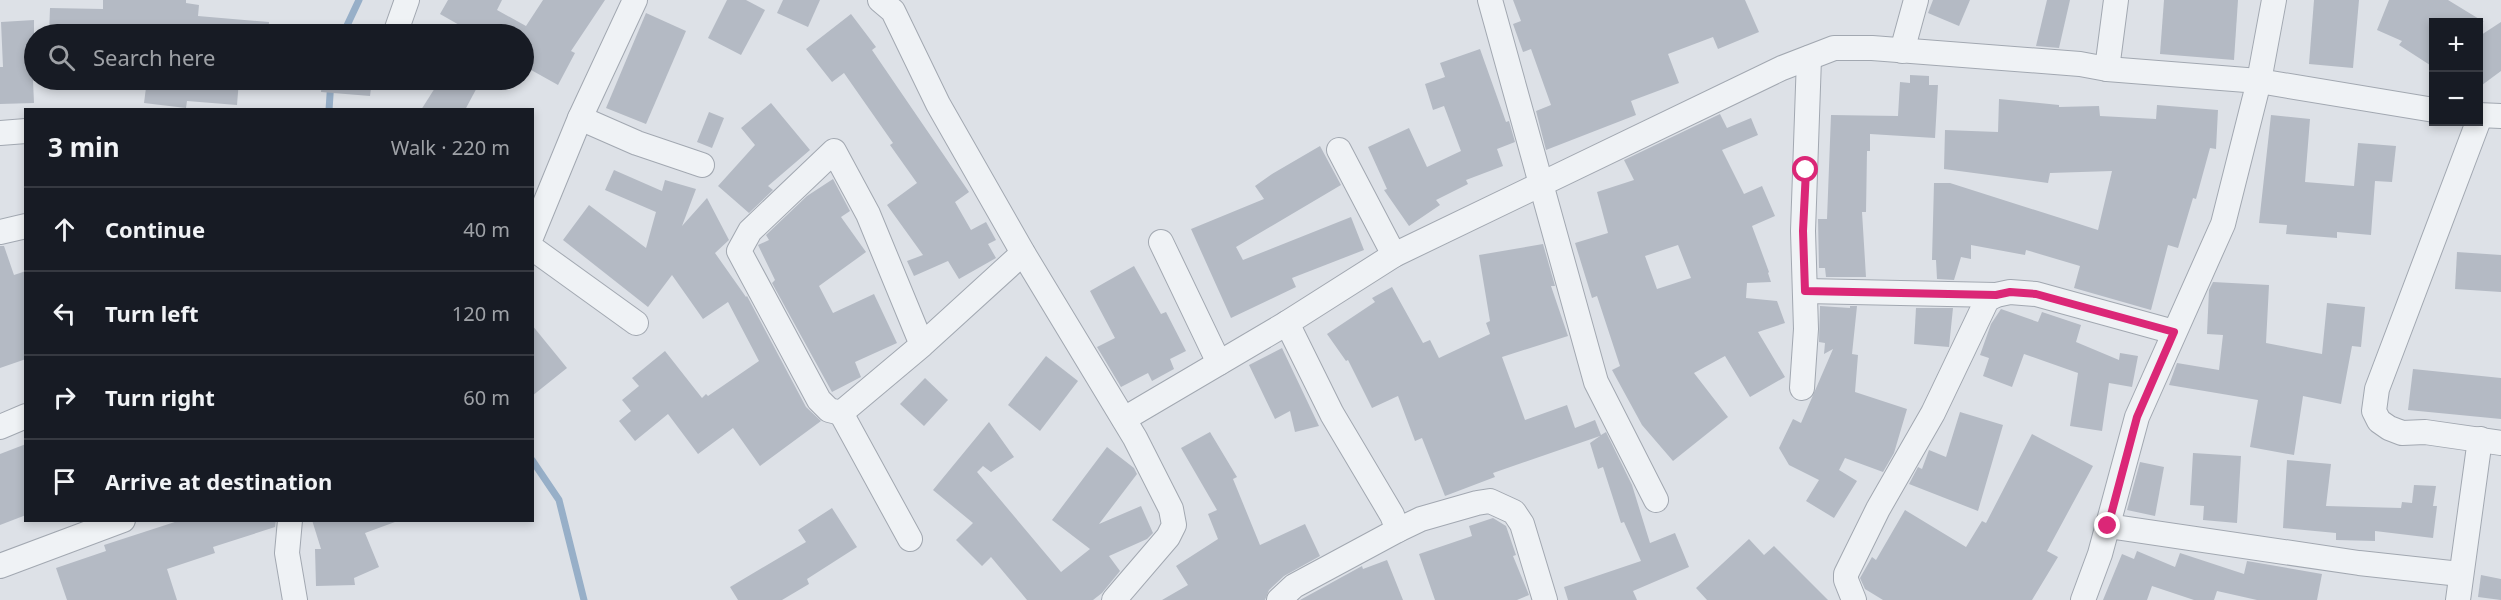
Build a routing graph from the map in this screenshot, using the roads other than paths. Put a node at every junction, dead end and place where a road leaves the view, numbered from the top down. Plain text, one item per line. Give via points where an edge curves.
1 (407, 0) edge
2 (635, 0) edge
3 (880, 0) edge
4 (1490, 0) edge
5 (1916, 0) edge
6 (2116, 0) edge
7 (2274, 0) edge
8 (399, 24) edge
9 (1902, 51) junction
10 (1809, 58) junction
11 (2107, 69) junction
12 (2259, 81) junction
13 (2429, 109) edge
14 (580, 118) junction
15 (2480, 126) edge
16 (24, 131) edge
17 (0, 133) edge
18 (1340, 150) dead end
19 (702, 165) dead end
20 (1540, 184) junction
21 (24, 226) edge
22 (534, 231) edge
23 (0, 232) edge
24 (1161, 242) dead end
25 (534, 249) edge
26 (1023, 253) junction
27 (1395, 255) junction
28 (1805, 291) junction
29 (1996, 295) junction
30 (636, 323) dead end
31 (1287, 323) junction
32 (2174, 332) junction
33 (922, 345) junction
34 (1219, 363) junction
35 (1802, 388) dead end
36 (841, 413) junction
37 (24, 417) edge
38 (1125, 419) junction
39 (0, 427) edge
40 (2491, 441) edge
41 (1656, 500) dead end
42 (118, 522) edge
43 (290, 522) edge
44 (2108, 526) junction
45 (1398, 530) junction
46 (910, 539) dead end
47 (0, 566) edge
48 (2460, 574) junction
49 (295, 600) edge
50 (1114, 600) edge
51 (1279, 600) edge
52 (1545, 600) edge
53 (1854, 600) edge
54 (2083, 600) edge
55 (2458, 600) edge

1 - 8 street
2 - 14 street
3 - 26 street via 893,11 938,104
4 - 20 street
5 - 9 street
6 - 11 street
7 - 12 street
9 - 10 street via 1834,48
9 - 11 street
10 - 20 street
10 - 28 street via 1803,231
11 - 12 street
12 - 13 street
12 - 32 street via 2223,224
14 - 19 street
14 - 22 street
15 - 40 street via 2377,388 2374,411 2379,421 2402,433 2425,432
16 - 17 street
18 - 27 street
20 - 27 street
20 - 41 street via 1596,381
21 - 23 street
24 - 34 street
25 - 30 street
26 - 33 street
26 - 38 street
27 - 31 street
28 - 29 street
28 - 35 street
29 - 32 street via 2036,294
29 - 53 street via 1987,300 1934,413 1850,565 1846,580
31 - 34 street
31 - 45 street via 1332,414
32 - 44 street via 2137,417
33 - 36 street
33 - 36 street via 868,214 834,151 750,231 739,251 819,399 829,410
34 - 38 street
36 - 46 street
37 - 39 street
38 - 50 street via 1171,509 1174,525
40 - 48 street
42 - 47 street
43 - 49 street via 287,554
44 - 48 street
44 - 54 street
45 - 51 street via 1294,586
45 - 52 street via 1477,503 1490,501 1506,506 1522,524
48 - 55 street

